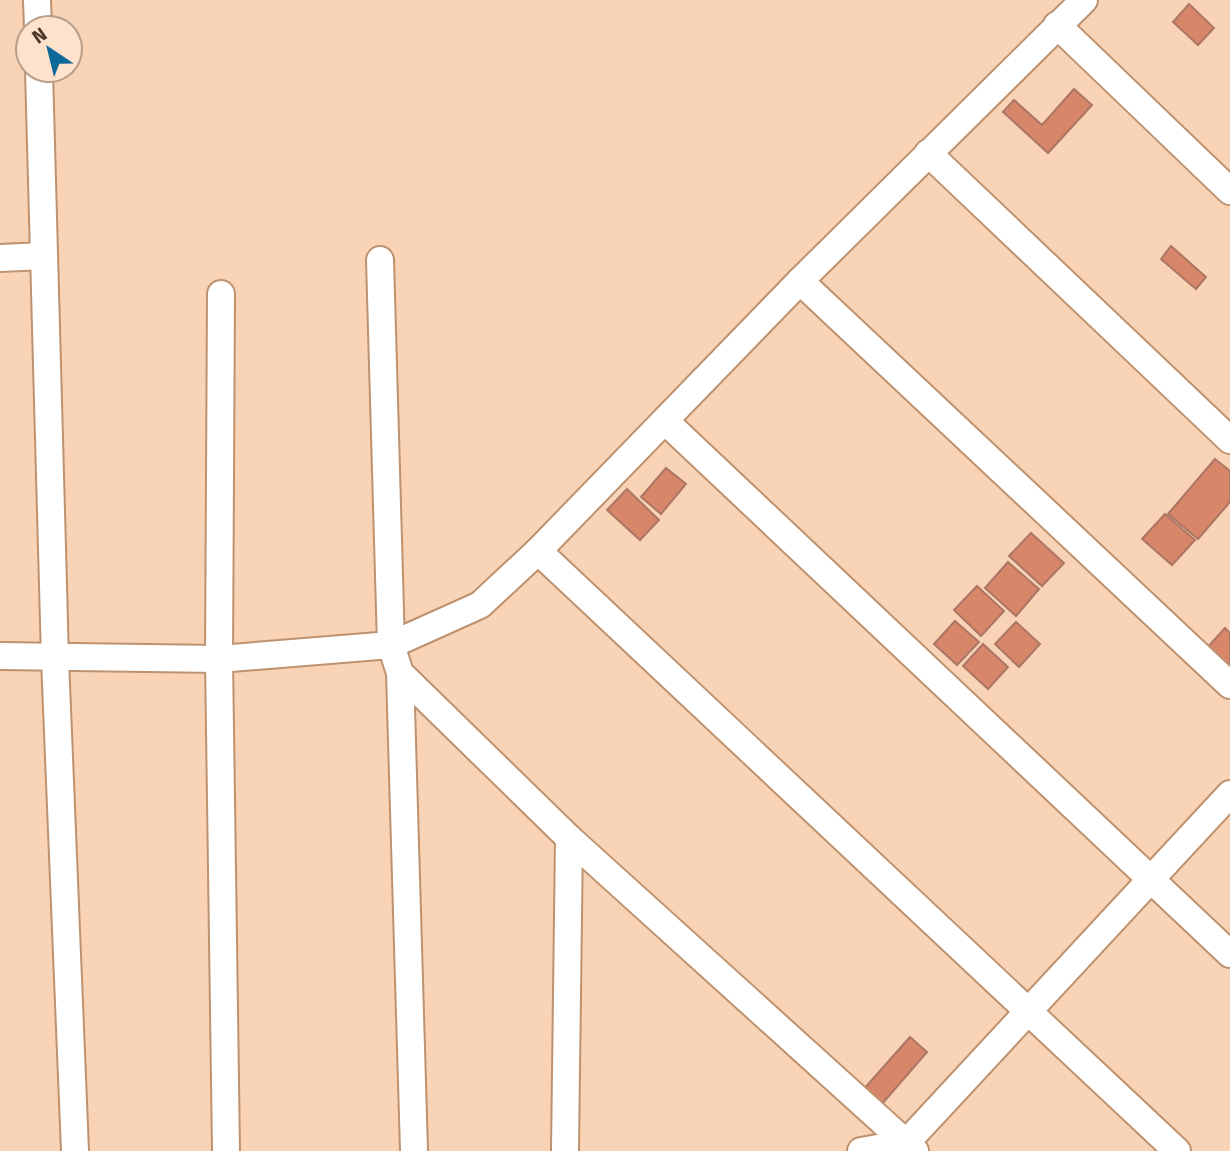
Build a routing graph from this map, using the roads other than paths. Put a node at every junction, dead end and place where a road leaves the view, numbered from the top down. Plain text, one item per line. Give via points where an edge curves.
1 (1084, 0) edge
2 (1057, 25) junction
3 (39, 84) edge
4 (928, 153) junction
5 (1230, 191) edge
6 (44, 256) junction
7 (0, 258) edge
8 (380, 260) dead end
9 (800, 281) junction
10 (221, 293) dead end
11 (665, 421) junction
12 (1230, 440) edge
13 (538, 551) junction
14 (391, 645) junction
15 (0, 656) edge
16 (55, 659) junction
17 (219, 659) junction
18 (400, 673) junction
19 (1230, 685) edge
20 (1230, 794) edge
21 (569, 838) junction
22 (1150, 881) junction
23 (1230, 954) edge
24 (1028, 1014) junction
25 (909, 1148) edge
26 (75, 1151) edge
27 (226, 1151) edge
28 (414, 1151) edge
29 (565, 1151) edge
30 (861, 1151) edge
31 (1177, 1151) edge

1 - 2 street
2 - 4 street
2 - 5 street
3 - 6 street
4 - 9 street
4 - 12 street
6 - 7 street
6 - 16 street
8 - 14 street
9 - 11 street
9 - 19 street
10 - 17 street
11 - 13 street
11 - 22 street
13 - 14 street via 480,605
13 - 24 street
14 - 17 street
14 - 18 street
15 - 16 street
16 - 17 street
16 - 26 street
17 - 27 street
18 - 21 street
18 - 28 street
20 - 22 street
21 - 25 street
21 - 29 street
22 - 23 street
22 - 24 street
24 - 25 street
24 - 31 street
25 - 30 street

